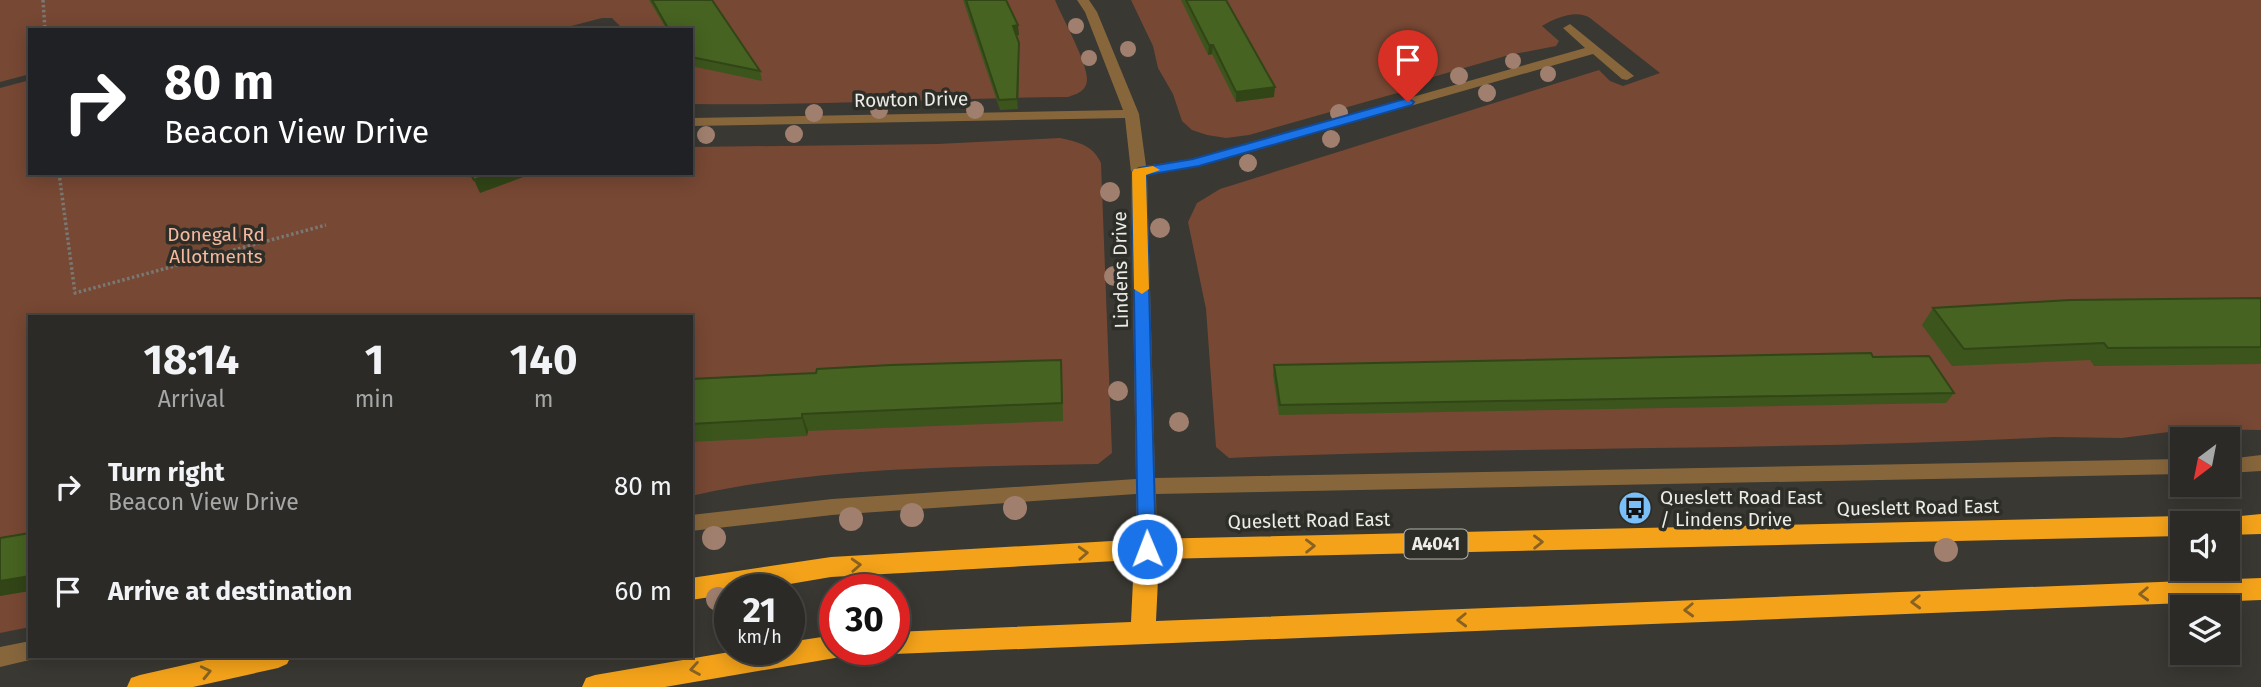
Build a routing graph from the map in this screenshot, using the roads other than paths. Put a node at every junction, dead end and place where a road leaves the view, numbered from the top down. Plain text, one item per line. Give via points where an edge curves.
1 (1083, 0) edge
2 (1570, 28) dead end
3 (1595, 50) junction
4 (1627, 76) dead end
5 (1132, 114) junction
6 (693, 122) edge
7 (1139, 172) junction
8 (2261, 463) edge
9 (2240, 465) edge
10 (2170, 467) edge
11 (1146, 486) junction
12 (693, 523) edge
13 (2261, 524) edge
14 (2240, 525) edge
15 (2170, 526) edge
16 (1147, 549) junction
17 (693, 589) edge
18 (2261, 589) edge
19 (1143, 632) junction
20 (910, 642) edge
21 (819, 649) edge
22 (28, 651) edge
23 (0, 657) edge
24 (269, 658) edge
25 (139, 687) edge
26 (595, 687) edge

1 - 5 street, Lindens Drive
2 - 3 street
3 - 4 street
3 - 7 street via 1195,163
5 - 6 street, Rowton Drive
5 - 7 street, Lindens Drive
7 - 11 street, Lindens Drive
8 - 9 street
10 - 11 street, Queslett Road East
11 - 12 street, Queslett Road East via 832,507
11 - 16 street, Lindens Drive
13 - 14 highway
16 -> 15 highway, Queslett Road East / A4041
17 -> 16 highway, Queslett Road East / A4041 via 831,567
16 - 19 highway
18 -> 19 highway
19 - 20 highway
21 -> 26 highway
22 - 23 street
25 -> 24 highway

